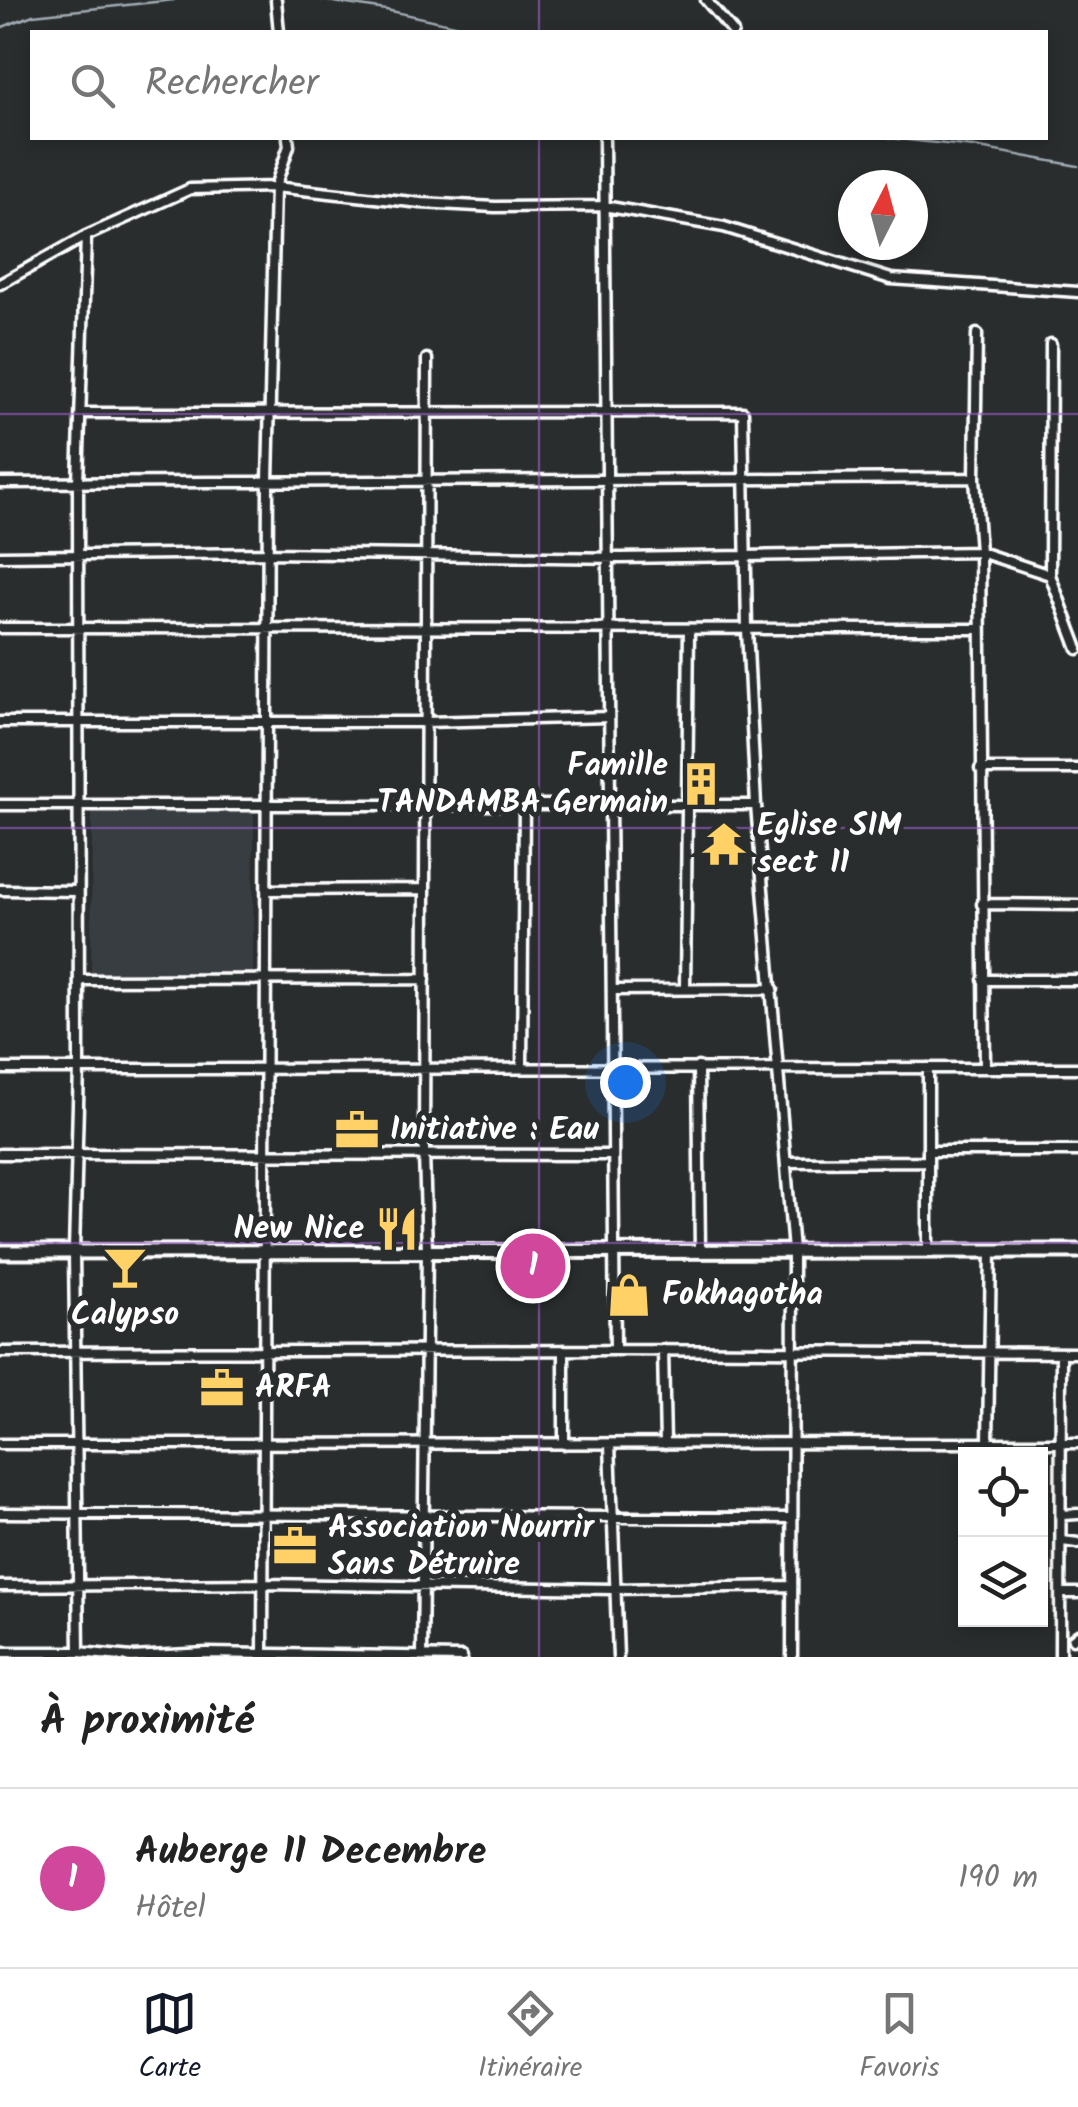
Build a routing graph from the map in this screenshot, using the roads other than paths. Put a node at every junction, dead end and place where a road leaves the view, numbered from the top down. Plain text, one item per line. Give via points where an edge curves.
1 (706, 0) edge
2 (276, 2) edge
3 (278, 30) edge
4 (732, 30) edge
5 (288, 140) edge
6 (604, 140) dead end
7 (275, 187) junction
8 (604, 206) junction
9 (86, 236) junction
10 (0, 284) edge
11 (1078, 292) edge
12 (977, 334) dead end
13 (1051, 344) dead end
14 (426, 359) dead end
15 (81, 413) junction
16 (270, 413) junction
17 (426, 414) junction
18 (606, 414) junction
19 (975, 478) junction
20 (744, 479) junction
21 (607, 480) junction
22 (268, 481) junction
23 (426, 481) junction
24 (0, 483) edge
25 (78, 483) junction
26 (980, 552) junction
27 (269, 553) junction
28 (745, 555) junction
29 (0, 556) edge
30 (78, 556) junction
31 (426, 557) junction
32 (608, 558) junction
33 (1050, 575) junction
34 (0, 628) edge
35 (78, 628) junction
36 (266, 628) junction
37 (426, 629) junction
38 (608, 629) junction
39 (689, 629) junction
40 (746, 629) junction
41 (978, 629) junction
42 (1078, 650) edge
43 (609, 717) junction
44 (266, 720) junction
45 (0, 722) edge
46 (78, 722) junction
47 (426, 722) junction
48 (980, 769) junction
49 (1078, 769) edge
50 (78, 804) junction
51 (425, 804) junction
52 (524, 804) junction
53 (610, 804) junction
54 (0, 805) edge
55 (688, 805) junction
56 (756, 805) junction
57 (266, 806) junction
58 (425, 889) junction
59 (0, 890) edge
60 (266, 890) junction
61 (78, 892) junction
62 (982, 904) junction
63 (1078, 905) edge
64 (425, 979) junction
65 (78, 980) junction
66 (983, 980) junction
67 (1078, 980) edge
68 (266, 982) junction
69 (773, 988) junction
70 (685, 989) junction
71 (612, 990) junction
72 (424, 1067) junction
73 (522, 1067) junction
74 (612, 1067) junction
75 (698, 1067) junction
76 (79, 1068) junction
77 (265, 1068) junction
78 (780, 1068) junction
79 (928, 1068) junction
80 (984, 1068) junction
81 (1078, 1068) edge
82 (0, 1069) edge
83 (1078, 1151) edge
84 (0, 1154) edge
85 (74, 1154) junction
86 (265, 1154) junction
87 (424, 1154) junction
88 (613, 1156) junction
89 (928, 1156) junction
90 (786, 1162) junction
91 (427, 1250) junction
92 (614, 1250) junction
93 (928, 1250) junction
94 (992, 1250) junction
95 (700, 1251) junction
96 (793, 1251) junction
97 (1078, 1251) edge
98 (0, 1252) edge
99 (74, 1252) junction
100 (265, 1252) junction
101 (423, 1350) junction
102 (564, 1350) junction
103 (615, 1350) junction
104 (663, 1350) junction
105 (792, 1350) junction
106 (264, 1351) junction
107 (0, 1352) edge
108 (74, 1352) junction
109 (990, 1352) junction
110 (1061, 1353) junction
111 (1078, 1353) edge
112 (264, 1443) junction
113 (1063, 1443) junction
114 (1078, 1443) edge
115 (0, 1444) edge
116 (74, 1444) junction
117 (423, 1444) junction
118 (564, 1444) junction
119 (610, 1444) junction
120 (664, 1444) junction
121 (988, 1444) junction
122 (792, 1445) junction
123 (0, 1513) edge
124 (79, 1514) junction
125 (264, 1514) junction
126 (1062, 1514) junction
127 (1078, 1514) edge
128 (423, 1516) junction
129 (613, 1517) junction
130 (792, 1518) junction
131 (1062, 1542) junction
132 (1078, 1543) edge
133 (264, 1584) junction
134 (0, 1586) edge
135 (79, 1586) junction
136 (423, 1586) junction
137 (791, 1586) junction
138 (613, 1589) junction
139 (1061, 1593) junction
140 (1078, 1594) edge
141 (0, 1652) edge
142 (80, 1652) junction
143 (206, 1655) edge
144 (143, 1656) edge
145 (264, 1656) edge
146 (422, 1657) edge
147 (462, 1657) edge
148 (618, 1657) edge
149 (792, 1657) edge
150 (1060, 1657) edge

1 - 4 street
2 - 3 street
5 - 7 street
6 - 8 street
7 - 8 street via 422,202
7 - 9 street via 190,189
7 - 16 street
8 - 11 street via 724,227 891,279
8 - 18 street
9 - 10 street
9 - 15 street
12 - 19 street
13 - 33 street
14 - 17 street
15 - 16 street
15 - 25 street
16 - 17 street
16 - 22 street
17 - 18 street
17 - 23 street
18 - 20 street via 743,412
18 - 21 street
19 - 20 street
19 - 26 street
20 - 21 street
20 - 28 street
21 - 23 street
21 - 32 street
22 - 23 street
22 - 25 street
22 - 27 street
23 - 31 street
24 - 25 street
25 - 30 street
26 - 28 street
26 - 33 street
26 - 41 street
27 - 30 street
27 - 31 street
27 - 36 street
28 - 32 street
28 - 40 street
29 - 30 street
30 - 35 street
31 - 32 street
31 - 37 street
32 - 38 street
33 - 42 street
34 - 35 street
35 - 36 street
35 - 46 street
36 - 37 street
36 - 44 street
37 - 38 street
37 - 47 street
38 - 39 street
38 - 43 street
39 - 40 street
39 - 55 street
40 - 41 street
40 - 56 street
41 - 48 street
43 - 47 street
43 - 53 street
44 - 46 street
44 - 47 street
44 - 57 street
45 - 46 street
46 - 50 street
47 - 51 street
48 - 49 street
48 - 62 street
50 - 54 street
50 - 57 street
50 - 61 street
51 - 52 street
51 - 57 street
51 - 58 street
52 - 53 street
52 - 73 street
53 - 55 street
53 - 71 street
55 - 56 street
55 - 70 street
56 - 69 street
57 - 60 street
58 - 60 street
58 - 64 street
59 - 61 street
60 - 68 street
61 - 65 street
62 - 63 street
62 - 66 street
64 - 68 street
64 - 72 street
65 - 68 street
65 - 76 street
66 - 67 street
66 - 80 street
68 - 77 street
69 - 70 street
69 - 78 street
70 - 71 street
71 - 74 street
72 - 73 street
72 - 77 street
72 - 87 street
73 - 74 street
74 - 75 street
74 - 88 street
75 - 78 street
75 - 95 street
76 - 77 street
76 - 82 street
76 - 85 street
77 - 86 street
78 - 79 street
78 - 90 street
79 - 80 street
79 - 89 street
80 - 81 street
83 - 89 street
84 - 85 street
85 - 86 street
85 - 99 street
86 - 87 street
86 - 100 street
87 - 88 street
87 - 91 street
88 - 92 street
89 - 90 street
89 - 93 street
90 - 96 street
91 - 92 highway
91 - 100 highway
91 - 101 street
92 - 95 highway
92 - 103 street
93 - 94 highway
93 - 96 highway
94 - 97 highway
94 - 109 street
95 - 96 highway
96 - 105 street
98 - 99 highway
99 - 100 highway
99 - 108 street
100 - 106 street
101 - 102 street
101 - 106 street
101 - 117 street
102 - 103 street
102 - 118 street
103 - 104 street
104 - 105 street
104 - 120 street
105 - 109 street
105 - 122 street
106 - 108 street
106 - 112 street
107 - 108 street
108 - 116 street
109 - 110 street
109 - 121 street
110 - 111 street
110 - 113 street
112 - 116 street
112 - 117 street
112 - 125 street
113 - 114 street
113 - 121 street
113 - 126 street
115 - 116 street
116 - 124 street
117 - 118 street
117 - 128 street
118 - 119 street
119 - 120 street
119 - 129 street
120 - 122 street
121 - 122 street
122 - 130 street
123 - 124 street
124 - 125 street
124 - 135 street
125 - 128 street
125 - 133 street
126 - 127 street
126 - 131 street
128 - 129 street
128 - 136 street
129 - 130 street
129 - 138 street
130 - 137 street
131 - 132 street
131 - 139 street
133 - 135 street
133 - 136 street
133 - 145 street
134 - 135 street
135 - 142 street
136 - 138 street
136 - 146 street
137 - 138 street
137 - 149 street
138 - 148 street
139 - 140 street
139 - 150 street
141 - 142 street
142 - 144 street
143 - 144 street
143 - 145 street
145 - 146 street
146 - 147 street

